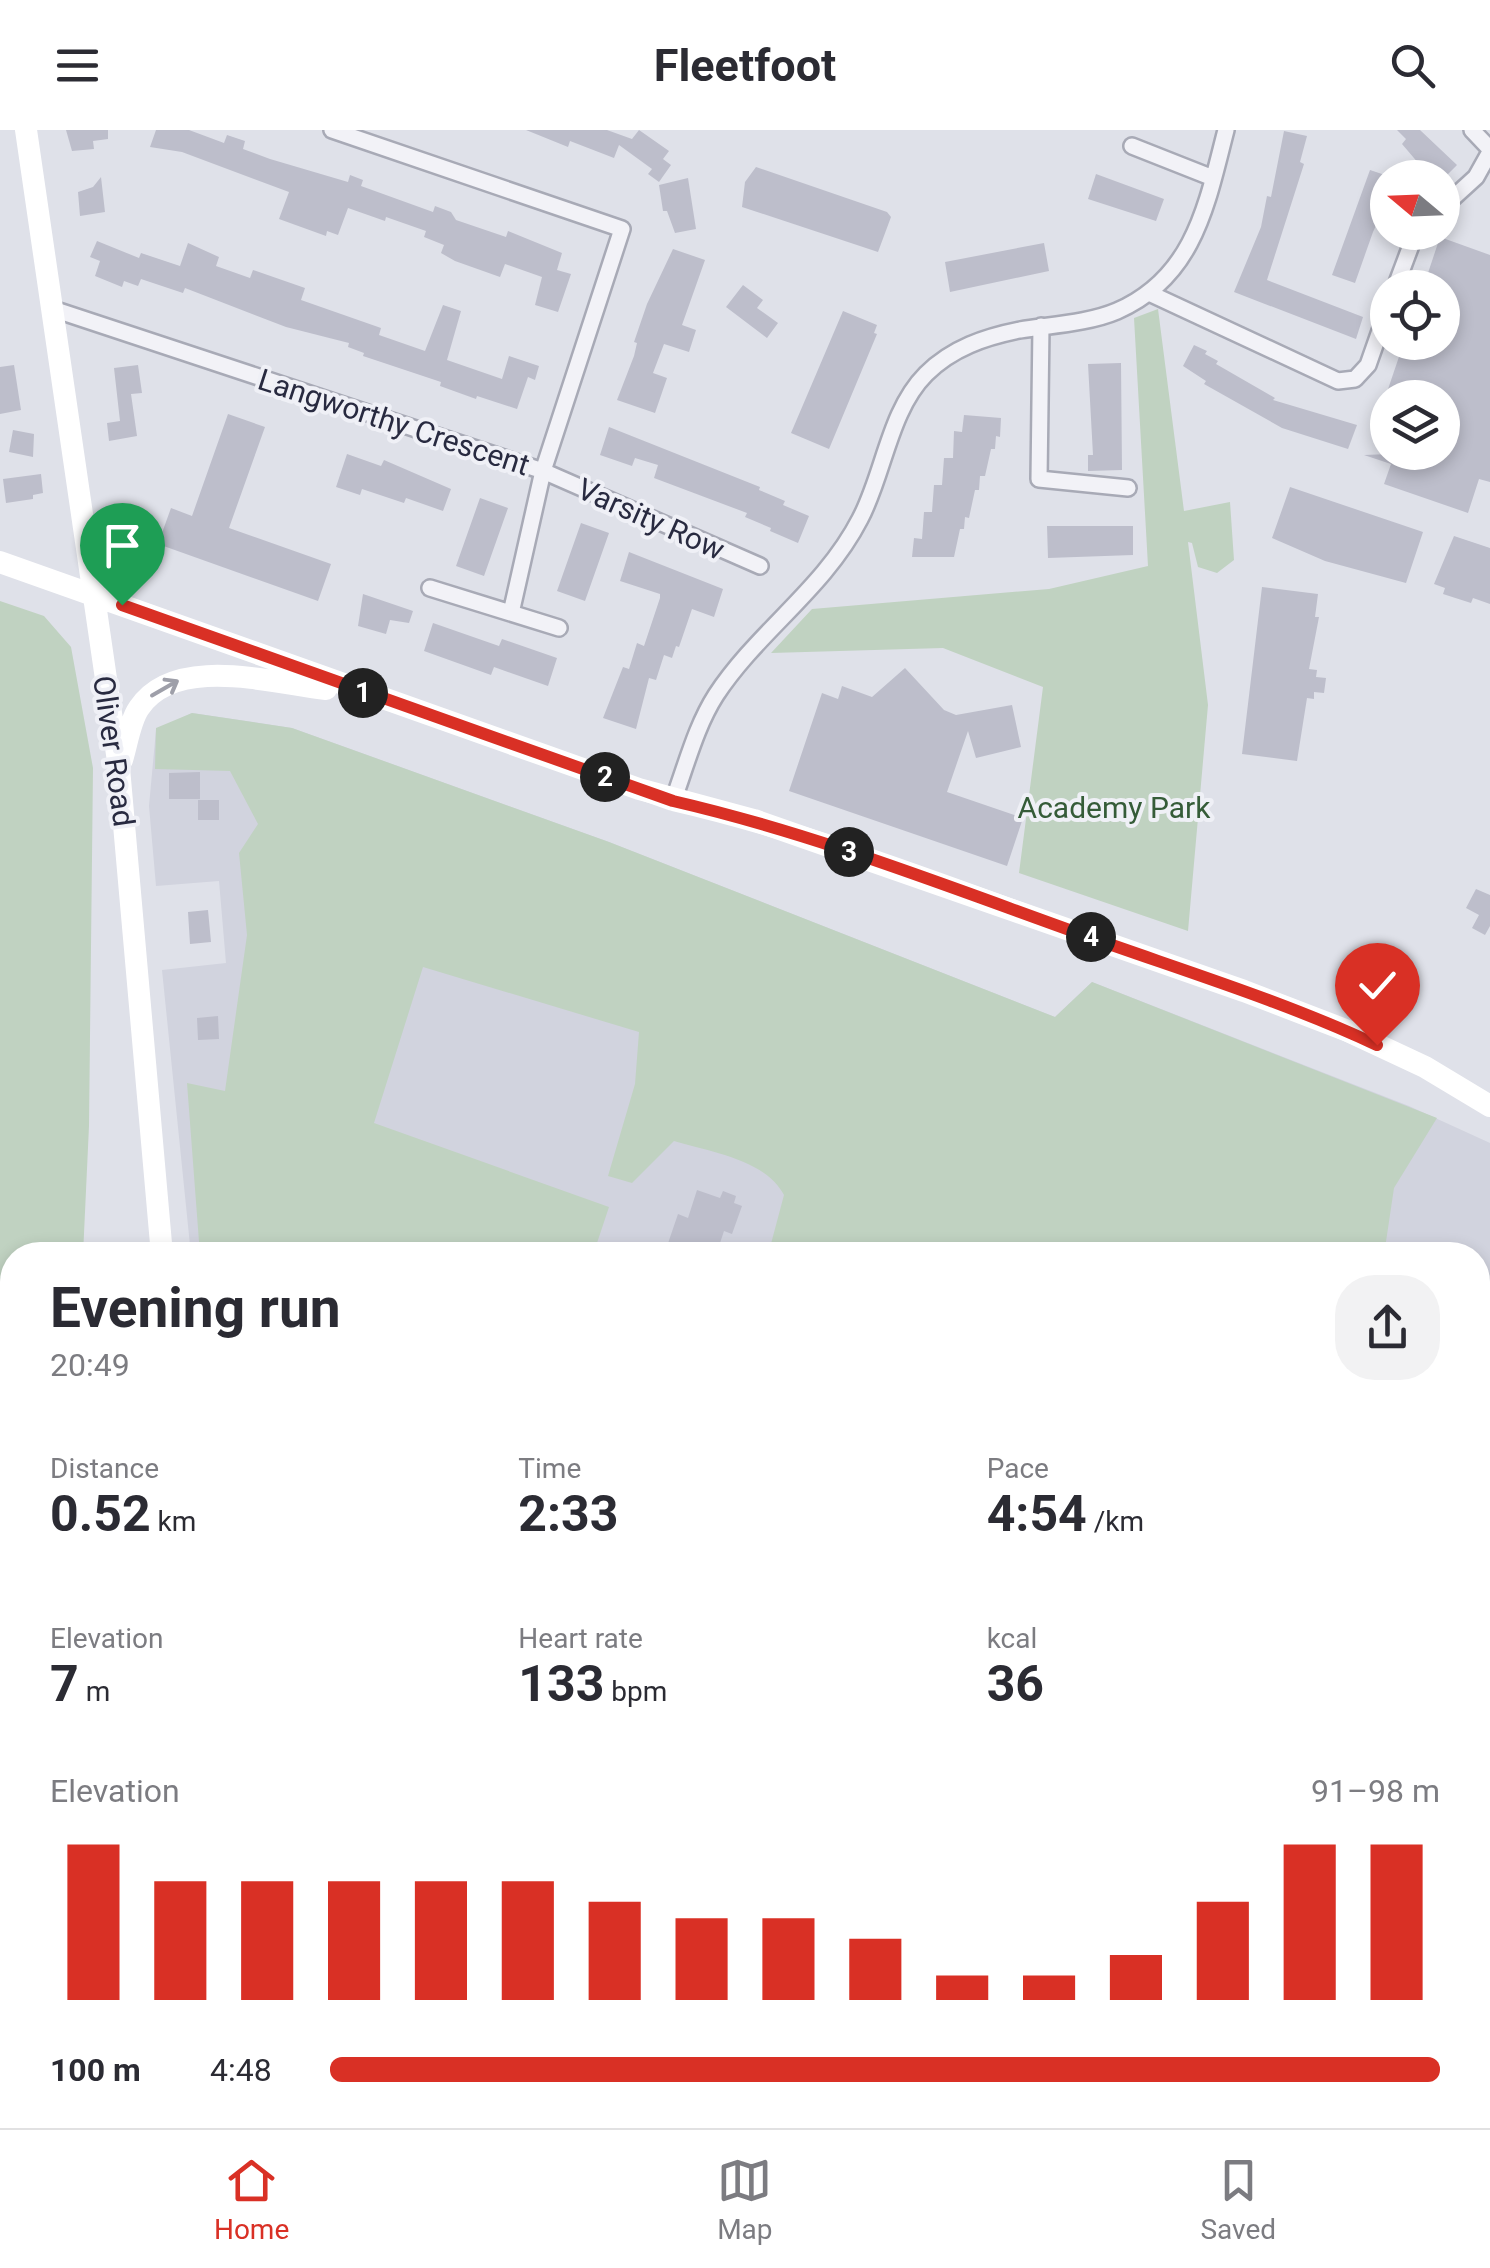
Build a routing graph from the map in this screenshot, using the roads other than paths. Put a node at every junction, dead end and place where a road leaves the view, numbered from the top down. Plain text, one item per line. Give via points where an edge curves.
1 (26, 130) edge
2 (332, 130) edge
3 (1226, 130) edge
4 (1472, 130) edge
5 (1132, 146) dead end
6 (1490, 150) edge
7 (1213, 178) junction
8 (1460, 191) edge
9 (1149, 293) junction
10 (54, 309) junction
11 (1041, 326) junction
12 (1370, 358) edge
13 (543, 471) junction
14 (1128, 488) dead end
15 (0, 562) edge
16 (760, 566) dead end
17 (430, 588) dead end
18 (92, 594) junction
19 (511, 613) junction
20 (559, 628) dead end
21 (363, 694) junction
22 (119, 768) junction
23 (673, 801) junction
24 (1490, 1106) edge
25 (161, 1242) edge

1 - 10 main road, Oliver Road
2 - 13 street, Langworthy Crescent via 622,228
3 - 7 street
4 - 6 street
5 - 7 street
6 - 8 street
7 - 9 street via 1185,257
9 - 11 street via 1115,312
9 - 12 street via 1338,381 1355,379
10 - 13 street, Langworthy Crescent
10 - 18 main road, Oliver Road
11 - 14 street via 1039,479
11 - 23 street via 987,336 952,352 924,376 902,412 861,518 812,589 715,697
13 - 16 street, Varsity Row
13 - 19 street
15 - 18 main road
17 - 19 street
18 - 21 main road
18 - 22 main road, Oliver Road
19 - 20 street
22 -> 21 main road via 138,708 177,680 201,674
21 - 23 main road
22 - 25 main road, Oliver Road
23 - 24 main road via 754,820 1244,992 1425,1067

